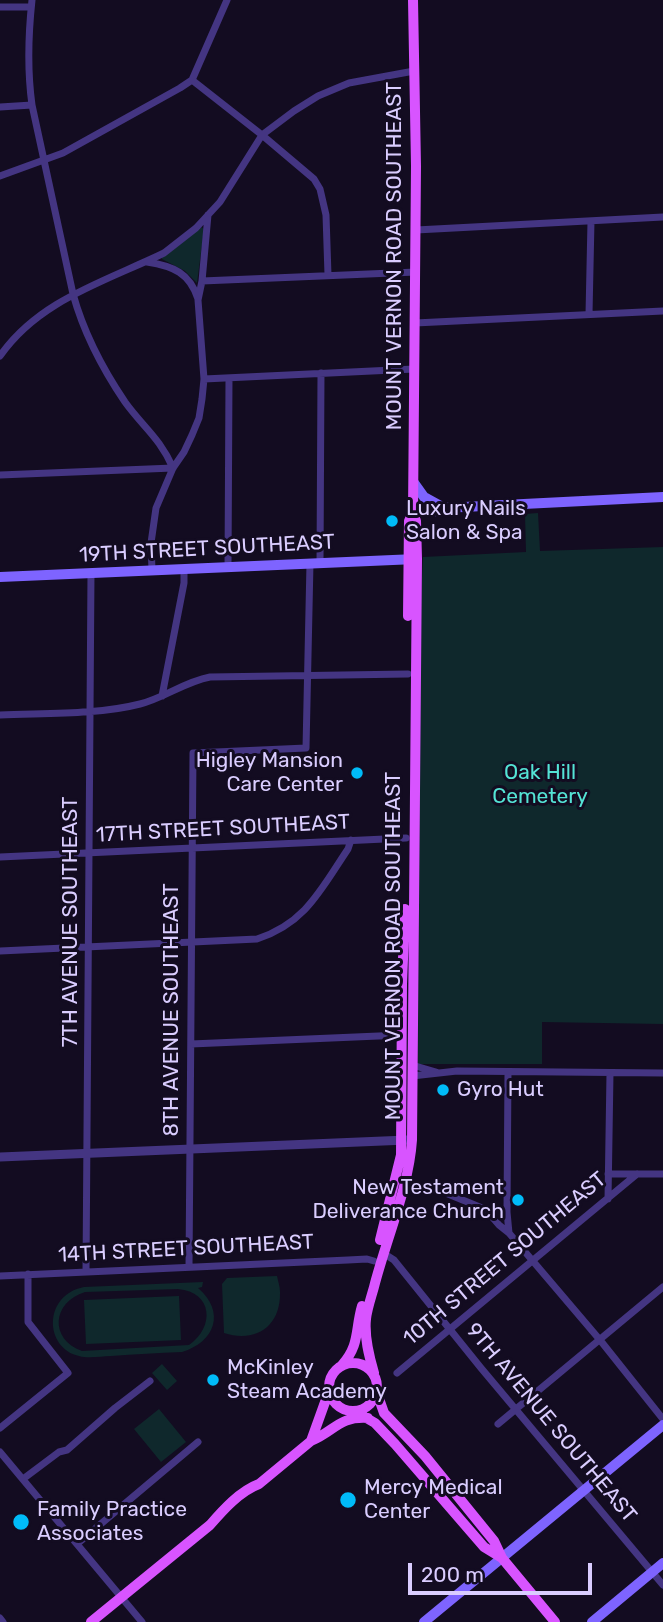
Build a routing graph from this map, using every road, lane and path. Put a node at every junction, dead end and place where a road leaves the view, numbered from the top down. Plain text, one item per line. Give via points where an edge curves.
1 (226, 0) edge
2 (413, 0) edge
3 (31, 4) edge
4 (0, 8) edge
5 (414, 71) junction
6 (192, 80) junction
7 (32, 105) junction
8 (0, 107) edge
9 (262, 135) junction
10 (44, 161) junction
11 (0, 176) edge
12 (208, 215) junction
13 (663, 217) edge
14 (591, 221) junction
15 (416, 230) junction
16 (145, 261) junction
17 (416, 272) junction
18 (327, 275) junction
19 (202, 281) junction
20 (73, 294) junction
21 (198, 300) junction
22 (663, 311) edge
23 (589, 314) junction
24 (415, 323) junction
25 (0, 356) edge
26 (414, 369) junction
27 (321, 373) junction
28 (229, 378) junction
29 (204, 379) junction
30 (173, 468) junction
31 (0, 475) edge
32 (414, 483) junction
33 (663, 498) edge
34 (444, 508) junction
35 (414, 512) junction
36 (413, 559) junction
37 (315, 563) junction
38 (228, 567) junction
39 (184, 569) junction
40 (152, 570) junction
41 (91, 573) junction
42 (0, 577) edge
43 (408, 674) junction
44 (308, 675) junction
45 (162, 696) junction
46 (89, 711) junction
47 (0, 715) edge
48 (406, 838) junction
49 (351, 840) junction
50 (192, 847) junction
51 (89, 852) junction
52 (0, 857) edge
53 (192, 942) junction
54 (88, 947) junction
55 (0, 951) edge
56 (402, 1010) junction
57 (402, 1035) junction
58 (191, 1045) junction
59 (412, 1070) junction
60 (508, 1072) junction
61 (610, 1073) junction
62 (663, 1073) edge
63 (407, 1140) junction
64 (191, 1148) junction
65 (87, 1153) junction
66 (0, 1157) edge
67 (608, 1174) junction
68 (637, 1174) junction
69 (663, 1174) edge
70 (448, 1194) dead end
71 (607, 1199) junction
72 (486, 1210) junction
73 (507, 1212) junction
74 (509, 1233) junction
75 (379, 1257) junction
76 (532, 1261) junction
77 (190, 1267) junction
78 (86, 1271) junction
79 (28, 1274) junction
80 (0, 1276) edge
81 (663, 1287) edge
82 (450, 1329) junction
83 (600, 1340) junction
84 (342, 1365) junction
85 (374, 1373) junction
86 (397, 1373) dead end
87 (150, 1381) dead end
88 (329, 1391) junction
89 (377, 1393) junction
90 (516, 1409) junction
91 (348, 1410) junction
92 (368, 1418) junction
93 (663, 1419) edge
94 (498, 1424) dead end
95 (663, 1425) edge
96 (0, 1428) edge
97 (315, 1439) junction
98 (198, 1442) dead end
99 (395, 1444) junction
100 (0, 1453) edge
101 (425, 1456) junction
102 (23, 1479) junction
103 (427, 1482) junction
104 (584, 1490) junction
105 (472, 1514) junction
106 (77, 1544) junction
107 (502, 1558) junction
108 (663, 1563) edge
109 (652, 1572) junction
110 (663, 1586) edge
111 (121, 1597) junction
112 (0, 1618) edge
113 (4, 1622) edge
114 (91, 1622) edge
115 (142, 1622) edge
116 (424, 1622) edge
117 (555, 1622) edge
118 (592, 1622) edge

1 - 6 street
2 - 5 main road, MOUNT VERNON ROAD SOUTHEAST
3 - 4 street
3 - 7 street via 28,74
5 - 9 street via 333,89
5 - 15 main road, MOUNT VERNON ROAD SOUTHEAST
6 - 9 street
6 - 10 street
7 - 8 street
7 - 10 street
9 - 12 street
9 - 18 street via 320,189 326,215
10 - 11 street
10 - 20 street
12 - 16 street via 164,253
12 - 19 street
13 - 14 street
14 - 15 street
14 - 23 street
15 - 17 main road, MOUNT VERNON ROAD SOUTHEAST
16 - 20 street
16 - 21 street via 186,277
17 - 18 street
17 - 24 main road, MOUNT VERNON ROAD SOUTHEAST
18 - 19 street
19 - 21 street
20 - 25 street via 26,325
20 - 30 street via 80,320 106,372 160,443
21 - 29 street
22 - 23 street
23 - 24 street
24 - 26 main road, MOUNT VERNON ROAD SOUTHEAST
26 - 27 street
26 - 32 main road, MOUNT VERNON ROAD SOUTHEAST
27 - 28 street
27 - 37 street
28 - 29 street
28 - 38 street
29 - 30 street via 199,418
30 - 31 street
30 - 40 street via 153,519
32 - 34 main road via 424,497
32 - 35 main road, MOUNT VERNON ROAD SOUTHEAST
33 - 34 main road
34 - 35 main road
35 - 36 main road, MOUNT VERNON ROAD SOUTHEAST via 409,521
36 - 37 main road, 19TH STREET SOUTHEAST
36 - 43 main road, MOUNT VERNON ROAD SOUTHEAST
36 - 59 main road, MOUNT VERNON ROAD SOUTHEAST
37 - 38 main road, 19TH STREET SOUTHEAST
37 - 44 street
38 - 39 main road, 19TH STREET SOUTHEAST
39 - 40 main road, 19TH STREET SOUTHEAST
39 - 45 street
40 - 41 main road, 19TH STREET SOUTHEAST
41 - 42 main road, 19TH STREET SOUTHEAST
41 - 46 street, 7TH AVENUE SOUTHEAST
43 - 44 street
43 - 48 main road, MOUNT VERNON ROAD SOUTHEAST
44 - 45 street via 209,677
44 - 50 street, 8TH AVENUE SOUTHEAST via 306,748 193,753
45 - 46 street via 127,707
46 - 47 street
46 - 51 street, 7TH AVENUE SOUTHEAST
48 - 49 street, 17TH STREET SOUTHEAST
48 - 56 main road, MOUNT VERNON ROAD SOUTHEAST
49 - 50 street, 17TH STREET SOUTHEAST
49 - 53 street via 300,916 257,939
50 - 51 street, 17TH STREET SOUTHEAST
50 - 53 street, 8TH AVENUE SOUTHEAST
51 - 52 street, 17TH STREET SOUTHEAST
51 - 54 street, 7TH AVENUE SOUTHEAST
53 - 54 street
53 - 58 street, 8TH AVENUE SOUTHEAST
54 - 55 street
54 - 65 street, 7TH AVENUE SOUTHEAST
56 - 57 main road, MOUNT VERNON ROAD SOUTHEAST
56 - 59 main road
57 - 58 street
57 - 63 main road, MOUNT VERNON ROAD SOUTHEAST
58 - 64 street, 8TH AVENUE SOUTHEAST
59 - 60 street via 429,1076
59 - 63 main road, MOUNT VERNON ROAD SOUTHEAST
60 - 61 street
60 - 73 street
61 - 62 street
61 - 67 street
63 - 64 street
63 - 75 main road, MOUNT VERNON ROAD SOUTHEAST
64 - 65 street
64 - 77 street, 8TH AVENUE SOUTHEAST
65 - 66 street
65 - 78 street, 7TH AVENUE SOUTHEAST
67 - 68 street, 10TH STREET SOUTHEAST
67 - 71 street
68 - 69 street, 10TH STREET SOUTHEAST
68 - 71 street, 10TH STREET SOUTHEAST
70 - 72 street
71 - 76 street, 10TH STREET SOUTHEAST
72 - 73 street
72 - 74 street
73 - 74 street
74 - 76 street
75 - 77 street, 14TH STREET SOUTHEAST
75 - 82 street, 9TH AVENUE SOUTHEAST via 394,1260
75 - 84 main road, MOUNT VERNON ROAD SOUTHEAST via 359,1315 354,1349
75 - 85 main road, MOUNT VERNON ROAD SOUTHEAST via 366,1319
76 - 82 street, 10TH STREET SOUTHEAST
76 - 83 street
77 - 78 street, 14TH STREET SOUTHEAST
78 - 79 street, 14TH STREET SOUTHEAST
79 - 80 street, 14TH STREET SOUTHEAST
79 - 96 street via 28,1322 68,1373
81 - 83 street
82 - 86 street, 10TH STREET SOUTHEAST
82 - 90 street, 9TH AVENUE SOUTHEAST
83 - 90 street
83 - 93 street
84 - 85 main road via 356,1362
84 - 88 main road via 331,1376
85 - 89 main road
87 - 102 street via 67,1450
88 - 91 main road via 336,1404
88 - 97 main road
89 - 91 main road via 364,1409
89 - 101 main road via 384,1413
90 - 94 street
90 - 104 street, 9TH AVENUE SOUTHEAST
91 - 92 main road
91 - 97 main road
92 - 97 main road via 349,1419
92 - 99 main road
95 - 104 main road
97 - 111 main road via 249,1488
98 - 106 street
99 - 101 main road via 401,1442 416,1455
99 - 103 main road
100 - 102 street
101 - 105 main road
102 - 106 street
103 - 105 main road via 436,1481 463,1511
103 - 107 main road via 484,1547
104 - 107 main road
104 - 109 street, 9TH AVENUE SOUTHEAST
105 - 107 main road
106 - 111 street
107 - 116 main road
107 - 117 main road
108 - 109 main road
109 - 110 street, 9TH AVENUE SOUTHEAST
109 - 118 main road
111 - 114 main road
111 - 115 street
112 - 113 street

